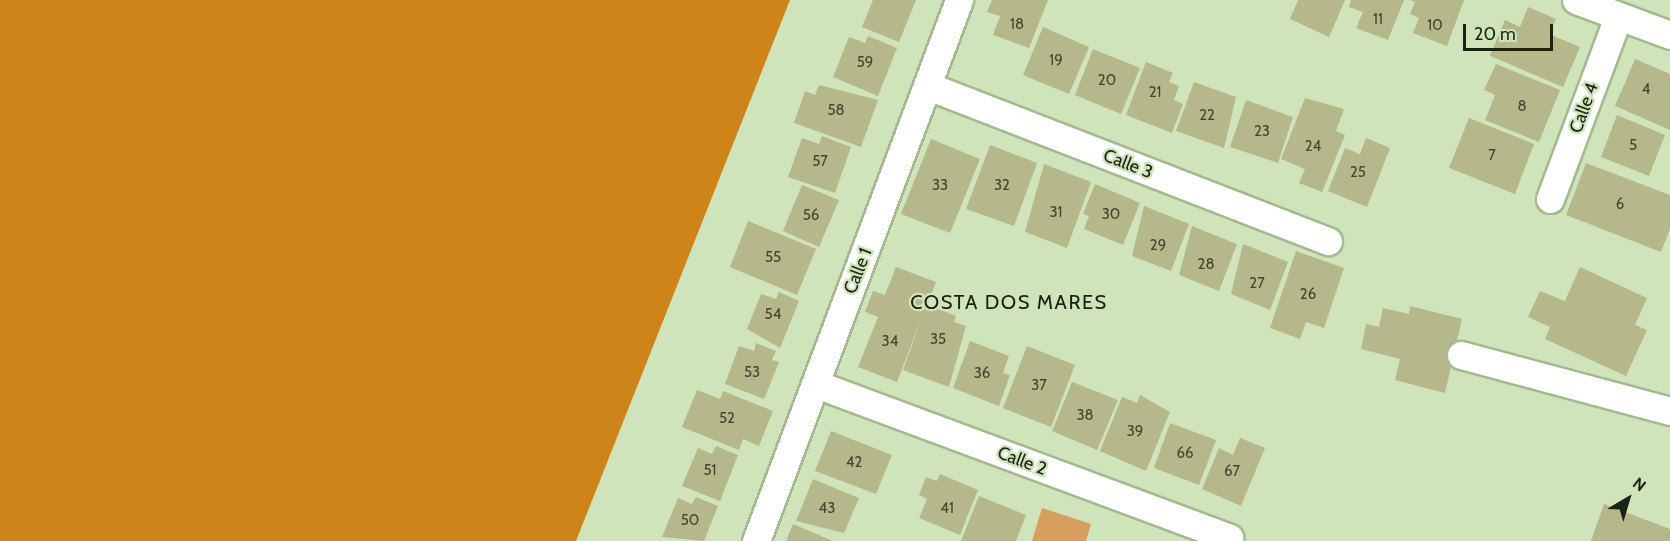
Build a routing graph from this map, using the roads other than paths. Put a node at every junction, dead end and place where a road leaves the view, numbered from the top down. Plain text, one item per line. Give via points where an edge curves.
1 (959, 0) edge
2 (1576, 0) edge
3 (1618, 17) junction
4 (1670, 36) edge
5 (928, 86) junction
6 (1550, 199) dead end
7 (1328, 241) dead end
8 (1461, 355) dead end
9 (816, 384) junction
10 (1670, 411) edge
11 (1229, 538) dead end
12 (756, 541) edge

1 - 5 street, Calle 1
2 - 3 street
3 - 4 street
3 - 6 street, Calle 4
5 - 7 street, Calle 3
5 - 9 street, Calle 1
8 - 10 street
9 - 11 street, Calle 2
9 - 12 street, Calle 1

